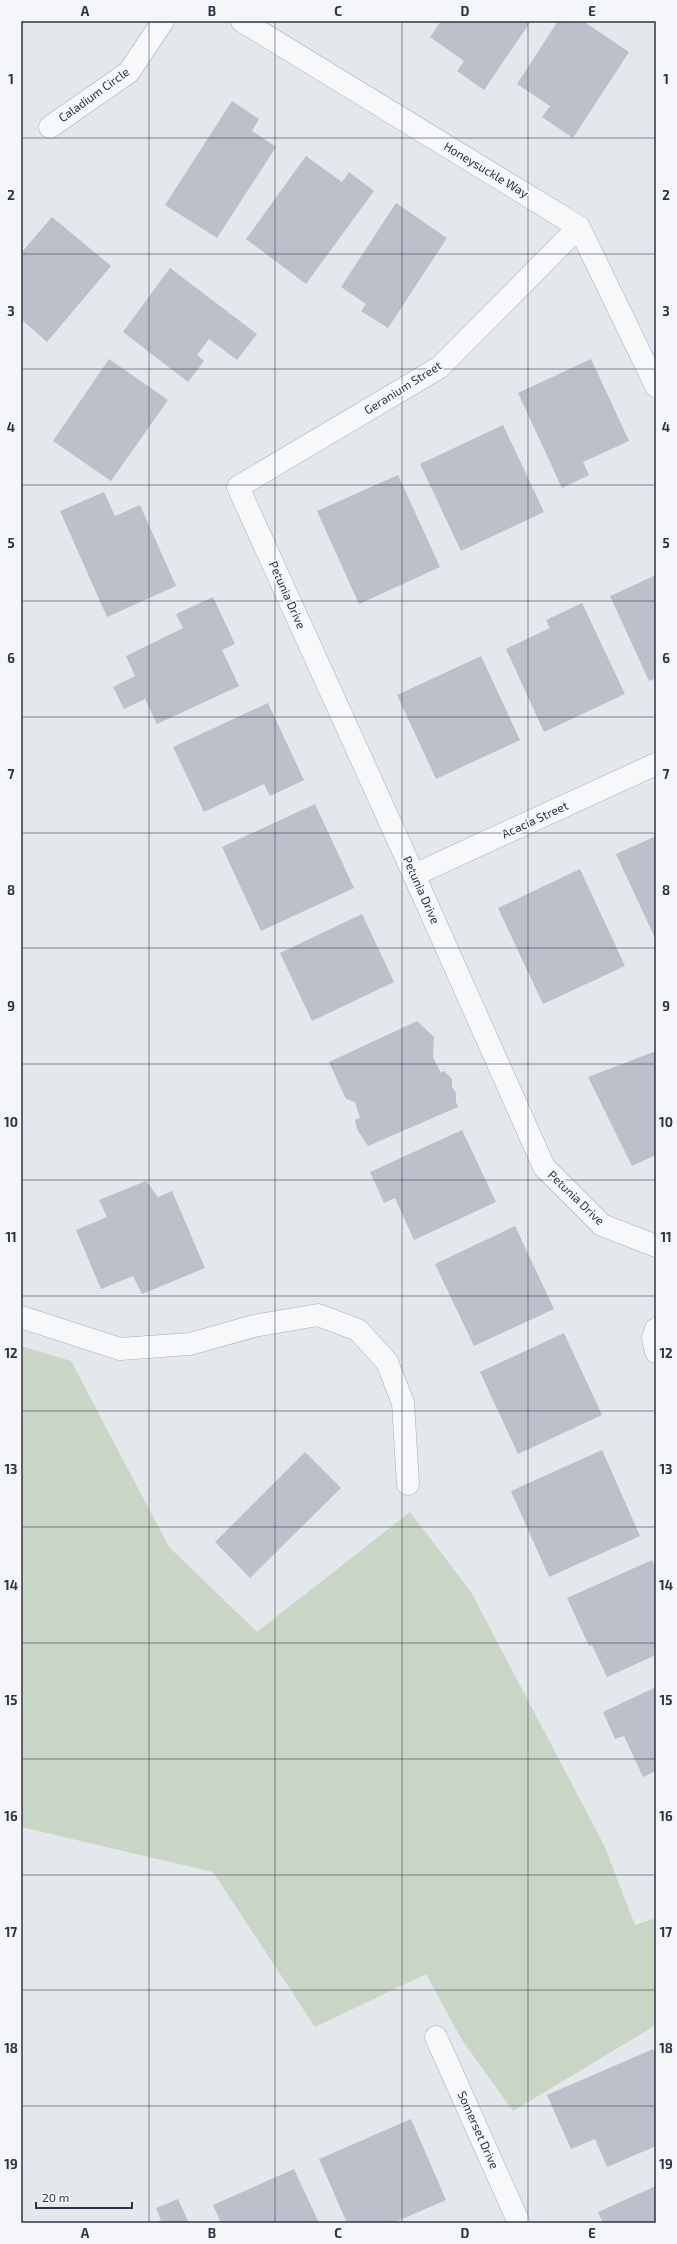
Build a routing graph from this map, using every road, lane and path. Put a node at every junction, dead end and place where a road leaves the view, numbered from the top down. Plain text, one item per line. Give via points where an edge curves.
1 (163, 21) edge
2 (242, 21) edge
3 (50, 127) dead end
4 (579, 227) junction
5 (656, 386) edge
6 (238, 487) joint
7 (656, 764) edge
8 (414, 875) junction
9 (656, 1246) edge
10 (21, 1317) edge
11 (656, 1329) edge
12 (656, 1352) edge
13 (408, 1484) dead end
14 (436, 2037) dead end
15 (519, 2223) edge

1 - 3 street, Caladium Circle via 129,72
2 - 4 street, Honeysuckle Way
4 - 5 street
4 - 6 street, Geranium Street via 440,367
6 - 8 street, Petunia Drive
7 - 8 street, Acacia Street
8 - 9 street, Petunia Drive via 544,1167 602,1226
10 - 13 street via 120,1349 190,1344 254,1326 318,1315 358,1330 387,1362 404,1403
11 - 12 street via 653,1338
14 - 15 street, Somerset Drive

